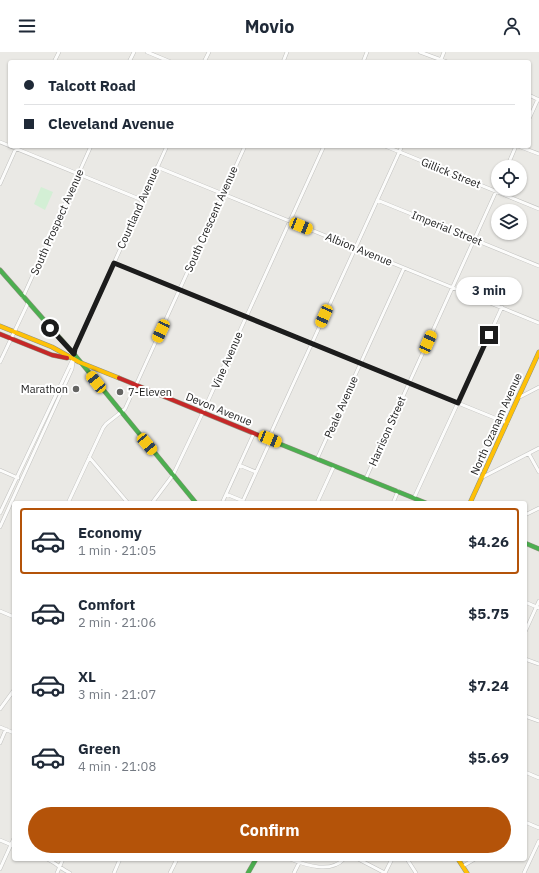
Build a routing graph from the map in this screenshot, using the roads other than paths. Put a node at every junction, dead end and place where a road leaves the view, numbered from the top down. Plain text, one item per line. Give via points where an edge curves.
1 (147, 52) edge
2 (420, 52) edge
3 (166, 60) edge
4 (438, 60) edge
5 (538, 99) edge
6 (531, 114) edge
7 (16, 148) edge
8 (18, 148) edge
9 (91, 148) edge
10 (166, 148) edge
11 (244, 148) edge
12 (323, 148) edge
13 (390, 148) edge
14 (401, 148) edge
15 (516, 148) edge
16 (522, 148) edge
17 (399, 152) junction
18 (539, 154) edge
19 (510, 160) edge
20 (157, 167) junction
21 (79, 174) junction
22 (0, 184) edge
23 (491, 190) edge
24 (223, 194) junction
25 (494, 196) edge
26 (506, 196) edge
27 (142, 200) junction
28 (377, 200) junction
29 (539, 209) edge
30 (290, 221) junction
31 (474, 239) junction
32 (355, 248) junction
33 (114, 263) junction
34 (539, 266) edge
35 (404, 268) junction
36 (0, 270) edge
37 (452, 287) junction
38 (179, 290) junction
39 (23, 297) junction
40 (28, 303) junction
41 (502, 307) junction
42 (246, 317) junction
43 (539, 322) edge
44 (0, 326) edge
45 (14, 332) junction
46 (0, 334) edge
47 (11, 338) junction
48 (312, 344) junction
49 (539, 352) edge
50 (73, 357) junction
51 (0, 362) edge
52 (79, 362) junction
53 (361, 363) junction
54 (409, 383) junction
55 (136, 385) junction
56 (539, 386) edge
57 (518, 398) junction
58 (458, 403) junction
59 (121, 412) junction
60 (203, 412) junction
61 (507, 423) junction
62 (254, 433) junction
63 (270, 439) junction
64 (539, 448) edge
65 (529, 454) junction
66 (89, 457) junction
67 (317, 459) junction
68 (239, 465) junction
69 (334, 466) junction
70 (0, 470) edge
71 (256, 472) junction
72 (539, 472) edge
73 (173, 475) junction
74 (17, 477) junction
75 (366, 478) junction
76 (482, 478) junction
77 (22, 479) junction
78 (398, 491) junction
79 (226, 494) junction
80 (414, 498) junction
81 (6, 499) junction
82 (13, 501) edge
83 (69, 501) edge
84 (126, 501) edge
85 (154, 501) edge
86 (194, 501) edge
87 (223, 501) edge
88 (240, 501) edge
89 (242, 501) edge
90 (318, 501) edge
91 (394, 501) edge
92 (421, 501) edge
93 (471, 501) edge
94 (12, 502) edge
95 (12, 504) edge
96 (539, 508) edge
97 (0, 513) edge
98 (527, 514) edge
99 (0, 527) edge
100 (527, 544) edge
101 (539, 549) edge
102 (539, 601) edge
103 (527, 603) edge
104 (538, 607) edge
105 (0, 612) edge
106 (12, 616) edge
107 (527, 628) edge
108 (527, 660) edge
109 (539, 664) edge
110 (12, 693) edge
111 (0, 708) edge
112 (527, 717) edge
113 (539, 721) edge
114 (0, 727) edge
115 (6, 730) junction
116 (12, 732) edge
117 (0, 743) edge
118 (527, 773) edge
119 (539, 778) edge
120 (527, 823) edge
121 (539, 828) edge
122 (0, 840) edge
123 (539, 841) edge
124 (12, 845) edge
125 (12, 847) edge
126 (52, 861) edge
127 (62, 861) edge
128 (119, 861) edge
129 (176, 861) edge
130 (255, 861) edge
131 (296, 861) edge
132 (343, 861) edge
133 (362, 861) edge
134 (391, 861) edge
135 (408, 861) edge
136 (459, 861) edge
137 (472, 861) edge
138 (299, 862) junction
139 (60, 866) junction
140 (463, 866) junction
141 (0, 869) edge
142 (333, 870) dead end
143 (323, 871) dead end
144 (170, 872) edge
145 (57, 873) edge
146 (70, 873) edge
147 (114, 873) edge
148 (175, 873) edge
149 (248, 873) edge
150 (294, 873) edge
151 (385, 873) edge
152 (416, 873) edge
153 (467, 873) edge
154 (524, 873) edge

1 - 3 street
2 - 4 street
5 - 6 street
7 - 22 street
8 - 21 street
9 - 21 street, South Prospect Avenue
10 - 20 street, Courtland Avenue
11 - 24 street, South Crescent Avenue
12 - 30 street, Vine Avenue
13 - 17 street, Gillick Street
14 - 17 street
15 - 19 street
16 - 18 street
17 - 23 street, Gillick Street
17 - 28 street
20 - 24 street, Albion Avenue
20 - 27 street, Courtland Avenue
21 - 27 street
21 - 39 street, South Prospect Avenue
24 - 30 street, Albion Avenue
24 - 38 street, South Crescent Avenue
25 - 31 street, Harrison Street
26 - 29 street, Gillick Street
27 - 33 street, Courtland Avenue
28 - 31 street, Imperial Street
28 - 32 street
30 - 32 street, Albion Avenue
30 - 42 street, Vine Avenue
31 - 34 street, Imperial Street
31 - 37 street, Harrison Street
32 - 35 street, Albion Avenue
32 - 48 street
33 - 38 street
33 - 50 street, Courtland Avenue
35 - 37 street, Albion Avenue
35 - 53 street, Peale Avenue
36 - 39 street
37 - 41 street, Albion Avenue
37 - 54 street, Harrison Street
38 - 42 street
38 - 55 street, South Crescent Avenue
39 - 40 street
40 - 45 street
40 - 50 street
41 - 43 street, Albion Avenue
41 - 58 street
42 - 48 street
42 - 60 street, Vine Avenue
44 - 45 street, Devon Avenue
45 - 47 street
45 - 50 street, Devon Avenue
46 - 47 street, Devon Avenue
47 - 50 street, Devon Avenue via 52,355
47 - 51 street
48 - 53 street
48 - 63 street via 270,434
49 - 57 street, North Ozanam Avenue
50 - 52 street, Devon Avenue
50 - 74 street, Courtland Avenue
50 - 77 street, Courtland Avenue via 72,369
52 - 55 street, Devon Avenue
52 - 59 street
53 - 54 street
53 - 67 street, Peale Avenue
54 - 58 street
54 - 75 street, Harrison Street
55 - 59 street, South Crescent Avenue via 125,409
55 - 60 street, Devon Avenue
56 - 57 street
57 - 61 street, North Ozanam Avenue
58 - 61 street
58 - 80 street
59 - 66 street, South Crescent Avenue via 104,426
59 - 73 street
60 - 62 street, Devon Avenue
60 - 73 street, Vine Avenue
61 - 76 street, North Ozanam Avenue
62 - 63 street, Devon Avenue
62 - 68 street
63 - 67 street, Devon Avenue
63 - 71 street
64 - 65 street
65 - 72 street
65 - 76 street
66 - 83 street, South Crescent Avenue
66 - 84 street
67 - 69 street, Devon Avenue
68 - 71 street
68 - 79 street
69 - 75 street, Devon Avenue
69 - 90 street
70 - 74 street
71 - 89 street
73 - 85 street, Vine Avenue
73 - 86 street
74 - 77 street
74 - 81 street, Courtland Avenue
75 - 78 street, Devon Avenue
76 - 93 street, North Ozanam Avenue
77 - 82 street, Courtland Avenue
78 - 80 street, Devon Avenue
78 - 91 street
79 - 87 street
79 - 88 street
80 - 92 street, Devon Avenue
81 - 94 street
81 - 97 street, Courtland Avenue
95 - 99 street, Courtland Avenue
96 - 98 street
100 - 101 street
102 - 104 street
103 - 104 street
104 - 107 street
105 - 106 street
108 - 109 street
110 - 111 street
112 - 113 street
114 - 115 street
115 - 116 street
115 - 117 street
118 - 119 street
120 - 121 street
122 - 124 street
123 - 154 street
125 - 141 street
126 - 139 street
127 - 139 street
128 - 147 street
129 - 144 street
130 - 149 street
131 - 138 street
132 - 142 street
133 - 151 street
134 - 151 street
135 - 152 street
136 - 140 street
137 - 140 street
138 - 143 street
138 - 150 street
139 - 145 street
139 - 146 street
140 - 153 street
144 - 148 street

